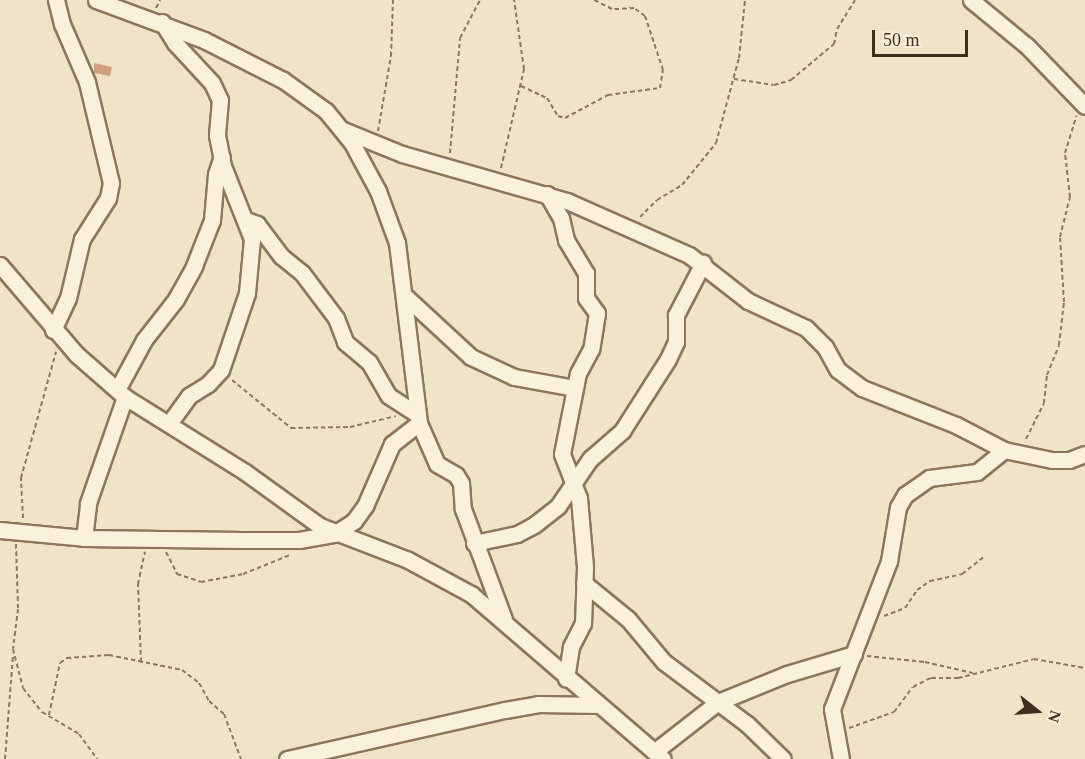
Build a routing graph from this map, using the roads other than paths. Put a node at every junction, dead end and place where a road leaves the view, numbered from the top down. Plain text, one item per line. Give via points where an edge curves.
1 (56, 0) edge
2 (96, 0) edge
3 (971, 0) edge
4 (162, 22) junction
5 (1082, 103) edge
6 (343, 129) junction
7 (222, 157) junction
8 (547, 194) junction
9 (246, 220) junction
10 (703, 263) junction
11 (0, 265) edge
12 (406, 297) junction
13 (57, 334) junction
14 (575, 388) junction
15 (121, 393) junction
16 (416, 416) junction
17 (169, 424) junction
18 (1004, 450) junction
19 (1085, 454) edge
20 (574, 482) junction
21 (0, 530) edge
22 (334, 534) junction
23 (84, 538) junction
24 (474, 543) junction
25 (584, 583) junction
26 (504, 619) junction
27 (854, 654) junction
28 (566, 679) junction
29 (718, 702) junction
30 (598, 705) junction
31 (659, 756) edge
32 (287, 759) edge
33 (783, 759) edge
34 (841, 759) edge

1 - 13 street via 87,82 111,183 108,198 82,239
2 - 4 street
3 - 5 street via 1026,46
4 - 6 street via 283,80 320,106
4 - 7 street via 175,43 212,83 220,100 217,135
6 - 8 street via 377,145
6 - 12 street via 390,218
7 - 9 street
7 - 15 street via 216,174 212,220 194,267 176,299 144,340
8 - 10 street via 630,227
8 - 14 street via 561,218 566,240 586,273 586,298 597,313 591,349
9 - 16 street via 257,224 281,256 302,273 336,318 345,342 369,362 389,396
9 - 17 street via 252,239 252,262 240,320 221,370 189,396
10 - 18 street via 748,301 806,328 825,347 838,370 862,388 956,425
10 - 20 street via 676,315 677,334 668,359 622,431 590,459
11 - 13 street
12 - 14 street via 471,357 514,377
12 - 16 street
13 - 15 street
14 - 20 street via 562,454
15 - 17 street
15 - 23 street via 88,503
16 - 22 street via 392,444 365,506 354,521
16 - 24 street via 437,464 456,475 461,483 463,509
17 - 22 street
18 - 19 street via 1020,456 1069,460
18 - 27 street via 977,472 928,478 905,495 898,507 889,561
20 - 24 street via 558,506 534,525 517,534
20 - 25 street via 582,528
21 - 23 street
22 - 23 street via 299,540
22 - 26 street via 408,560 471,594
24 - 26 street
25 - 28 street via 583,623 571,647
25 - 29 street via 628,619 657,656
26 - 28 street
27 - 29 street via 787,674
27 - 34 street via 832,709
28 - 30 street
29 - 31 street
29 - 33 street
30 - 31 street
30 - 32 street via 538,704

